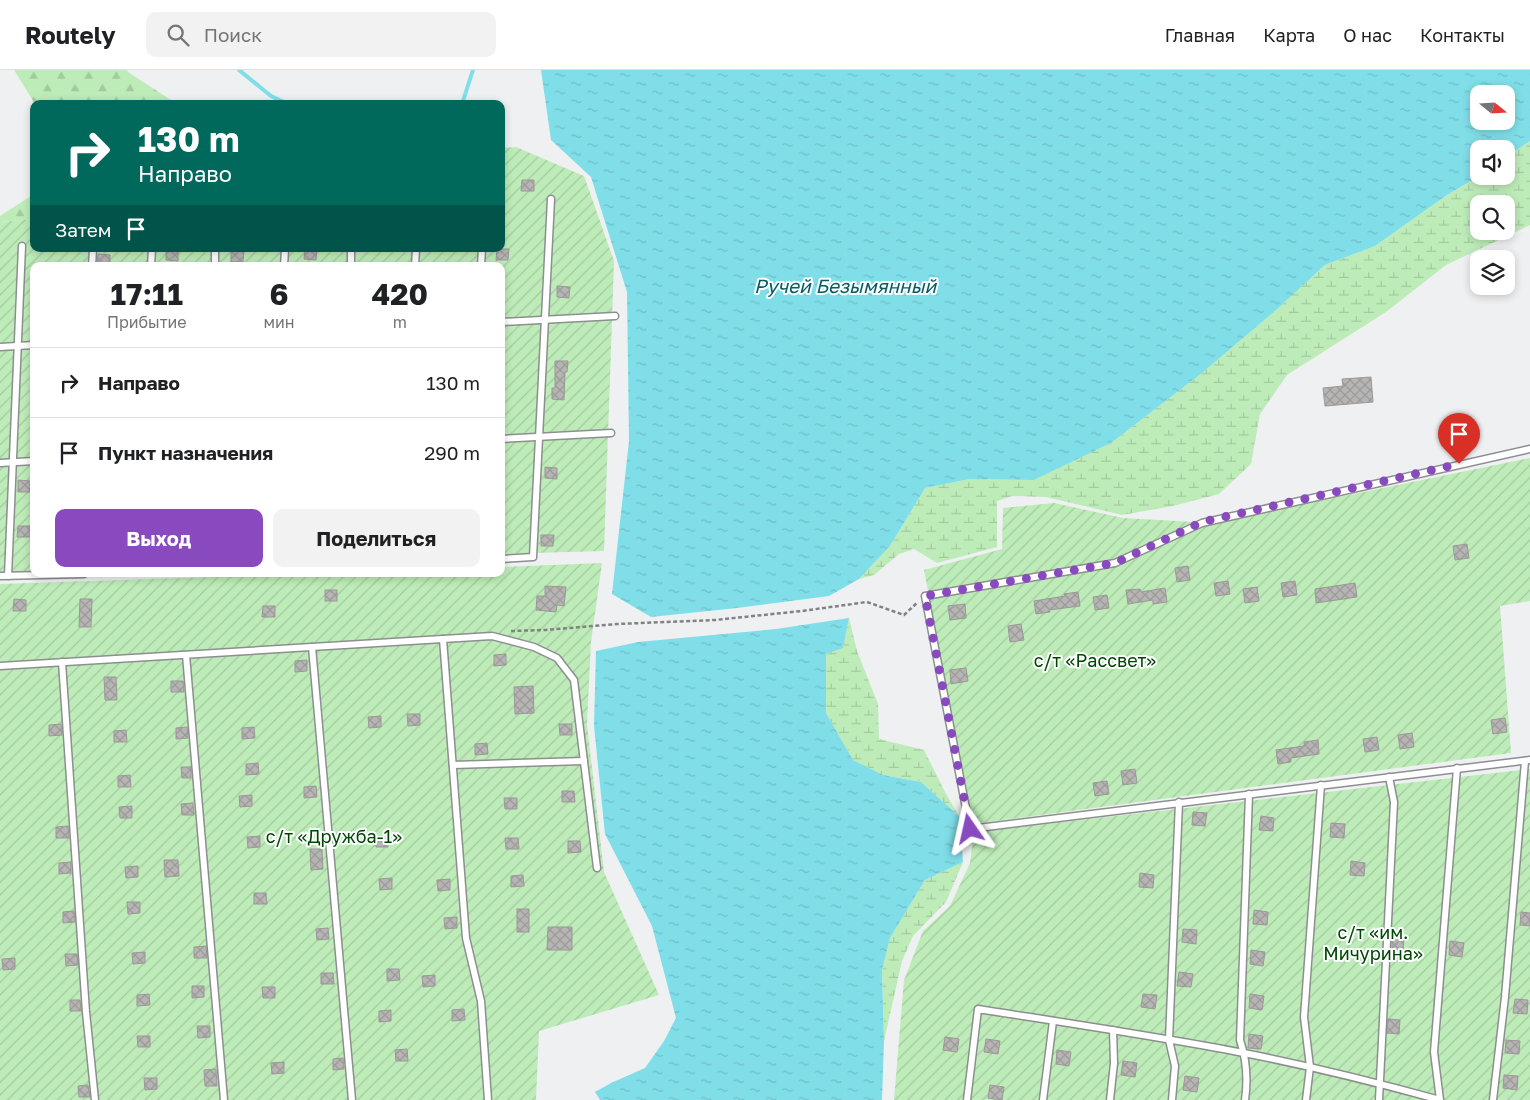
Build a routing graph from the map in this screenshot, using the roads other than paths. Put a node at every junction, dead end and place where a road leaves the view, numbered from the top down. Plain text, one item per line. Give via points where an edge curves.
1 (551, 199) dead end
2 (22, 246) dead end
3 (615, 316) dead end
4 (545, 320) junction
5 (505, 322) edge
6 (30, 345) edge
7 (17, 346) junction
8 (0, 347) edge
9 (611, 433) dead end
10 (539, 437) junction
11 (505, 439) edge
12 (1530, 449) edge
13 (30, 461) edge
14 (12, 462) junction
15 (0, 463) edge
16 (505, 559) edge
17 (30, 575) edge
18 (0, 576) edge
19 (8, 576) junction
20 (443, 639) junction
21 (312, 647) junction
22 (186, 655) junction
23 (62, 662) junction
24 (0, 666) edge
25 (584, 761) junction
26 (1527, 761) edge
27 (453, 765) junction
28 (1457, 768) junction
29 (1389, 777) junction
30 (1321, 785) junction
31 (1249, 794) junction
32 (1179, 802) junction
33 (597, 868) dead end
34 (1053, 1021) junction
35 (1113, 1030) junction
36 (1169, 1040) junction
37 (1245, 1053) junction
38 (1310, 1067) junction
39 (1381, 1084) junction
40 (95, 1100) edge
41 (224, 1100) edge
42 (352, 1100) edge
43 (488, 1100) edge
44 (967, 1100) edge
45 (1043, 1100) edge
46 (1110, 1100) edge
47 (1172, 1100) edge
48 (1245, 1100) edge
49 (1306, 1100) edge
50 (1379, 1100) edge
51 (1440, 1100) edge
52 (1493, 1100) edge

1 - 4 lane
2 - 7 lane
3 - 4 lane
4 - 5 lane
4 - 10 lane
6 - 7 lane
7 - 8 lane
7 - 14 lane
9 - 10 lane
10 - 11 lane
10 - 16 lane via 533,557
12 - 32 lane via 1202,522 1115,563 925,596 970,829
13 - 14 lane
14 - 15 lane
14 - 19 lane
17 - 19 lane
18 - 19 lane
20 - 21 lane
20 - 25 lane via 492,636 534,647 557,658 574,680
20 - 27 lane
21 - 22 lane
21 - 42 lane
22 - 23 lane
22 - 41 lane
23 - 24 lane
23 - 40 lane
25 - 27 lane
25 - 33 lane
26 - 28 lane
26 - 52 lane
27 - 43 lane via 466,938 481,1001
28 - 29 lane
28 - 51 lane via 1434,1052
29 - 30 lane
29 - 39 lane via 1394,802
30 - 31 lane
30 - 38 lane via 1304,1018
31 - 32 lane
31 - 37 lane via 1240,1040
32 - 36 lane
34 - 35 lane
34 - 44 lane via 978,1009
34 - 45 lane
35 - 36 lane
35 - 46 lane
36 - 37 lane
36 - 47 lane via 1176,1066
37 - 38 lane
37 - 48 lane via 1248,1077
38 - 39 lane
38 - 49 lane
39 - 50 lane
39 - 51 lane

